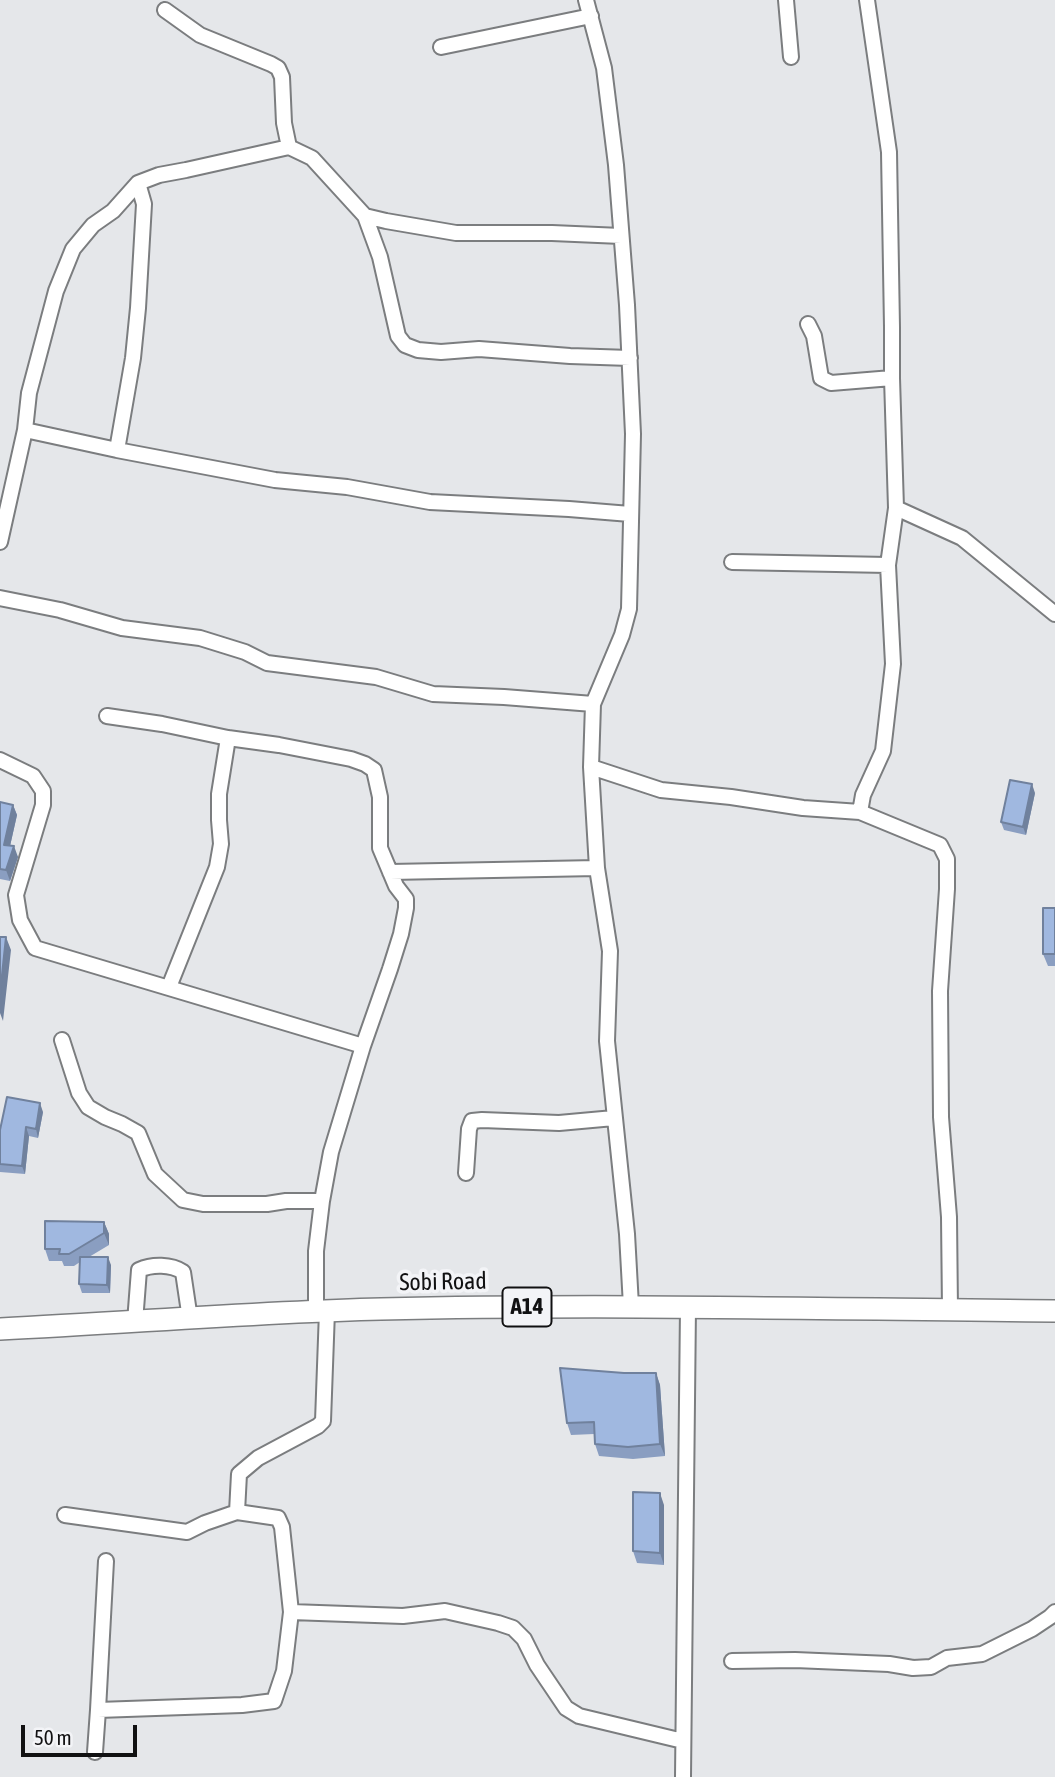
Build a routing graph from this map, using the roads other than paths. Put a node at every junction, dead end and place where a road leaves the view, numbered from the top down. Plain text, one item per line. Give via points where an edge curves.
1 (586, 0) edge
2 (786, 0) edge
3 (867, 0) edge
4 (165, 10) dead end
5 (591, 16) junction
6 (441, 47) dead end
7 (792, 57) dead end
8 (289, 147) junction
9 (138, 183) junction
10 (365, 216) junction
11 (621, 236) junction
12 (808, 324) dead end
13 (629, 358) junction
14 (891, 378) junction
15 (25, 430) junction
16 (117, 450) junction
17 (896, 508) junction
18 (630, 514) junction
19 (0, 542) edge
20 (732, 562) dead end
21 (888, 565) junction
22 (0, 598) edge
23 (1055, 614) edge
24 (593, 704) junction
25 (107, 716) dead end
26 (228, 738) junction
27 (0, 760) edge
28 (591, 767) junction
29 (860, 812) junction
30 (597, 868) junction
31 (390, 872) junction
32 (169, 987) junction
33 (62, 1040) dead end
34 (363, 1046) junction
35 (614, 1118) junction
36 (466, 1173) dead end
37 (322, 1201) junction
38 (631, 1306) junction
39 (688, 1307) junction
40 (950, 1310) junction
41 (322, 1311) junction
42 (1055, 1311) edge
43 (190, 1319) junction
44 (135, 1322) junction
45 (0, 1329) edge
46 (237, 1512) junction
47 (65, 1515) dead end
48 (106, 1561) dead end
49 (291, 1612) junction
50 (1055, 1612) edge
51 (732, 1661) dead end
52 (98, 1710) junction
53 (683, 1741) junction
54 (94, 1752) dead end
55 (683, 1777) edge

1 - 5 street
2 - 7 street
3 - 14 street via 889,152
4 - 8 street via 200,35 278,68
5 - 6 street
5 - 11 street via 604,68
8 - 9 street
8 - 10 street via 312,158
9 - 15 street via 73,249 56,291 29,393
9 - 16 street via 144,204 138,308
10 - 11 street via 456,233
10 - 13 street via 380,257 398,336 405,345 441,352 480,349
11 - 13 street
12 - 14 street via 821,378 831,383
13 - 18 street via 633,434
14 - 17 street
15 - 16 street
15 - 19 street
16 - 18 street via 275,480 430,502
17 - 21 street
17 - 23 street via 962,538
18 - 24 street via 629,609
20 - 21 street
21 - 29 street via 893,664 883,751 863,794
22 - 24 street via 122,628 200,638 267,663 376,677 433,694
24 - 28 street
25 - 26 street
26 - 31 street via 351,760 374,771 380,797 380,848
26 - 32 street via 219,794 222,844 217,867
27 - 32 street via 33,776 43,792 16,895 20,920 35,948
28 - 29 street via 661,790
28 - 30 street
29 - 40 street via 940,845 947,859 940,1003
30 - 31 street
30 - 35 street via 610,951 607,1041
31 - 34 street via 406,908
32 - 34 street
33 - 37 street via 88,1107 138,1133 155,1174 183,1200 204,1204
34 - 37 street via 331,1152
35 - 36 street via 559,1123 472,1121
35 - 38 street
37 - 41 street via 316,1251
38 - 39 highway, Sobi Road / A14
38 - 41 highway, Sobi Road / A14
39 - 40 highway, Sobi Road / A14
39 - 53 street
40 - 42 highway, Sobi Road / A14
41 - 43 highway, Sobi Road / A14
41 - 46 street via 323,1421 239,1474
43 - 44 highway, Sobi Road / A14
43 - 44 street via 183,1272 174,1266 147,1266 139,1270
44 - 45 highway, Sobi Road / A14
46 - 47 street via 187,1532
46 - 49 street via 278,1518
48 - 52 street
49 - 52 street via 284,1671 274,1701
49 - 53 street via 403,1616 445,1611 498,1623 513,1628 524,1639 566,1708 579,1716
50 - 51 street via 982,1654 947,1658 931,1667
52 - 54 street
53 - 55 street

